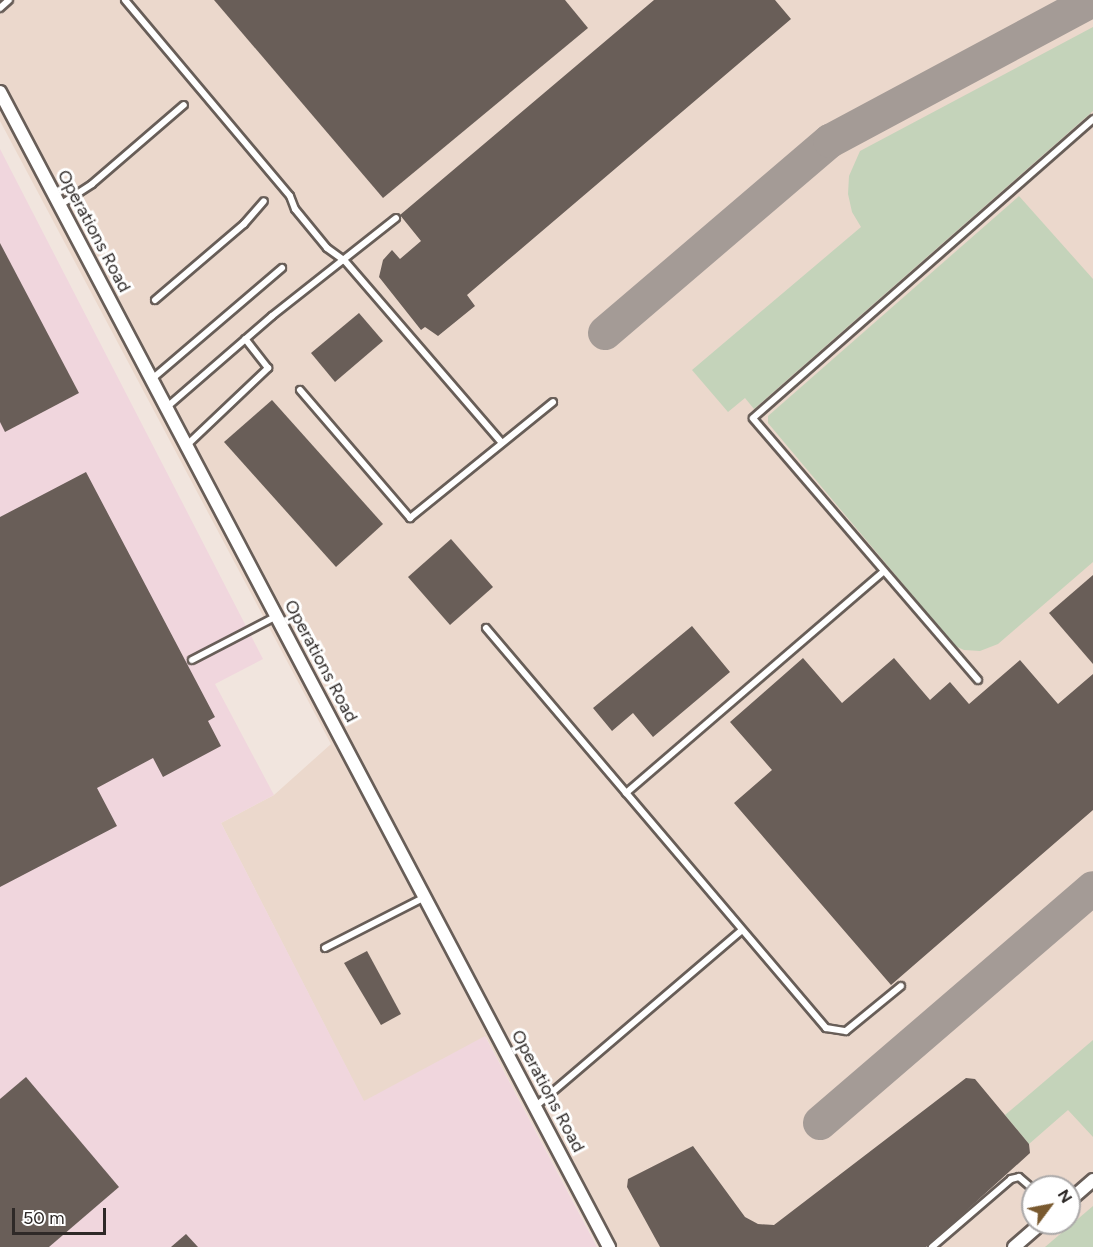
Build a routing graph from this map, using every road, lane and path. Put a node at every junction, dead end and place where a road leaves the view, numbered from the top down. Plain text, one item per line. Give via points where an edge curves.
1 (9, 0) edge
2 (125, 0) edge
3 (0, 8) edge
4 (0, 92) edge
5 (184, 105) dead end
6 (1093, 119) edge
7 (264, 201) dead end
8 (60, 205) junction
9 (396, 218) dead end
10 (345, 261) junction
11 (282, 268) dead end
12 (155, 300) dead end
13 (244, 339) junction
14 (152, 379) junction
15 (300, 390) dead end
16 (553, 402) dead end
17 (167, 407) junction
18 (502, 443) junction
19 (186, 445) junction
20 (883, 572) junction
21 (277, 616) junction
22 (486, 628) dead end
23 (192, 660) dead end
24 (978, 680) dead end
25 (626, 793) junction
26 (425, 897) junction
27 (741, 931) junction
28 (325, 948) dead end
29 (901, 986) dead end
30 (536, 1106) junction
31 (1021, 1179) edge
32 (1093, 1180) edge
33 (1081, 1190) edge
34 (1028, 1235) edge
35 (609, 1247) edge
36 (932, 1247) edge
37 (1014, 1247) edge

1 - 3 lane
2 - 10 lane via 290,196 327,248
4 - 8 street, Operations Road
5 - 8 lane via 92,184
6 - 20 lane via 753,418
7 - 12 lane via 244,224
8 - 14 street, Operations Road
9 - 10 lane
10 - 13 lane
10 - 18 lane
11 - 14 lane
13 - 17 lane
13 - 19 lane via 268,368
14 - 17 street, Operations Road
15 - 18 lane via 410,518
16 - 18 lane
17 - 19 street, Operations Road
19 - 21 street, Operations Road
20 - 24 lane
20 - 25 lane
21 - 23 lane
21 - 26 street, Operations Road
22 - 25 lane
25 - 27 lane
26 - 28 lane
26 - 30 street, Operations Road
27 - 29 lane via 820,1022 835,1032 856,1024
27 - 30 lane
30 - 35 street, Operations Road
31 - 36 lane via 1011,1179
32 - 33 street
34 - 37 street

